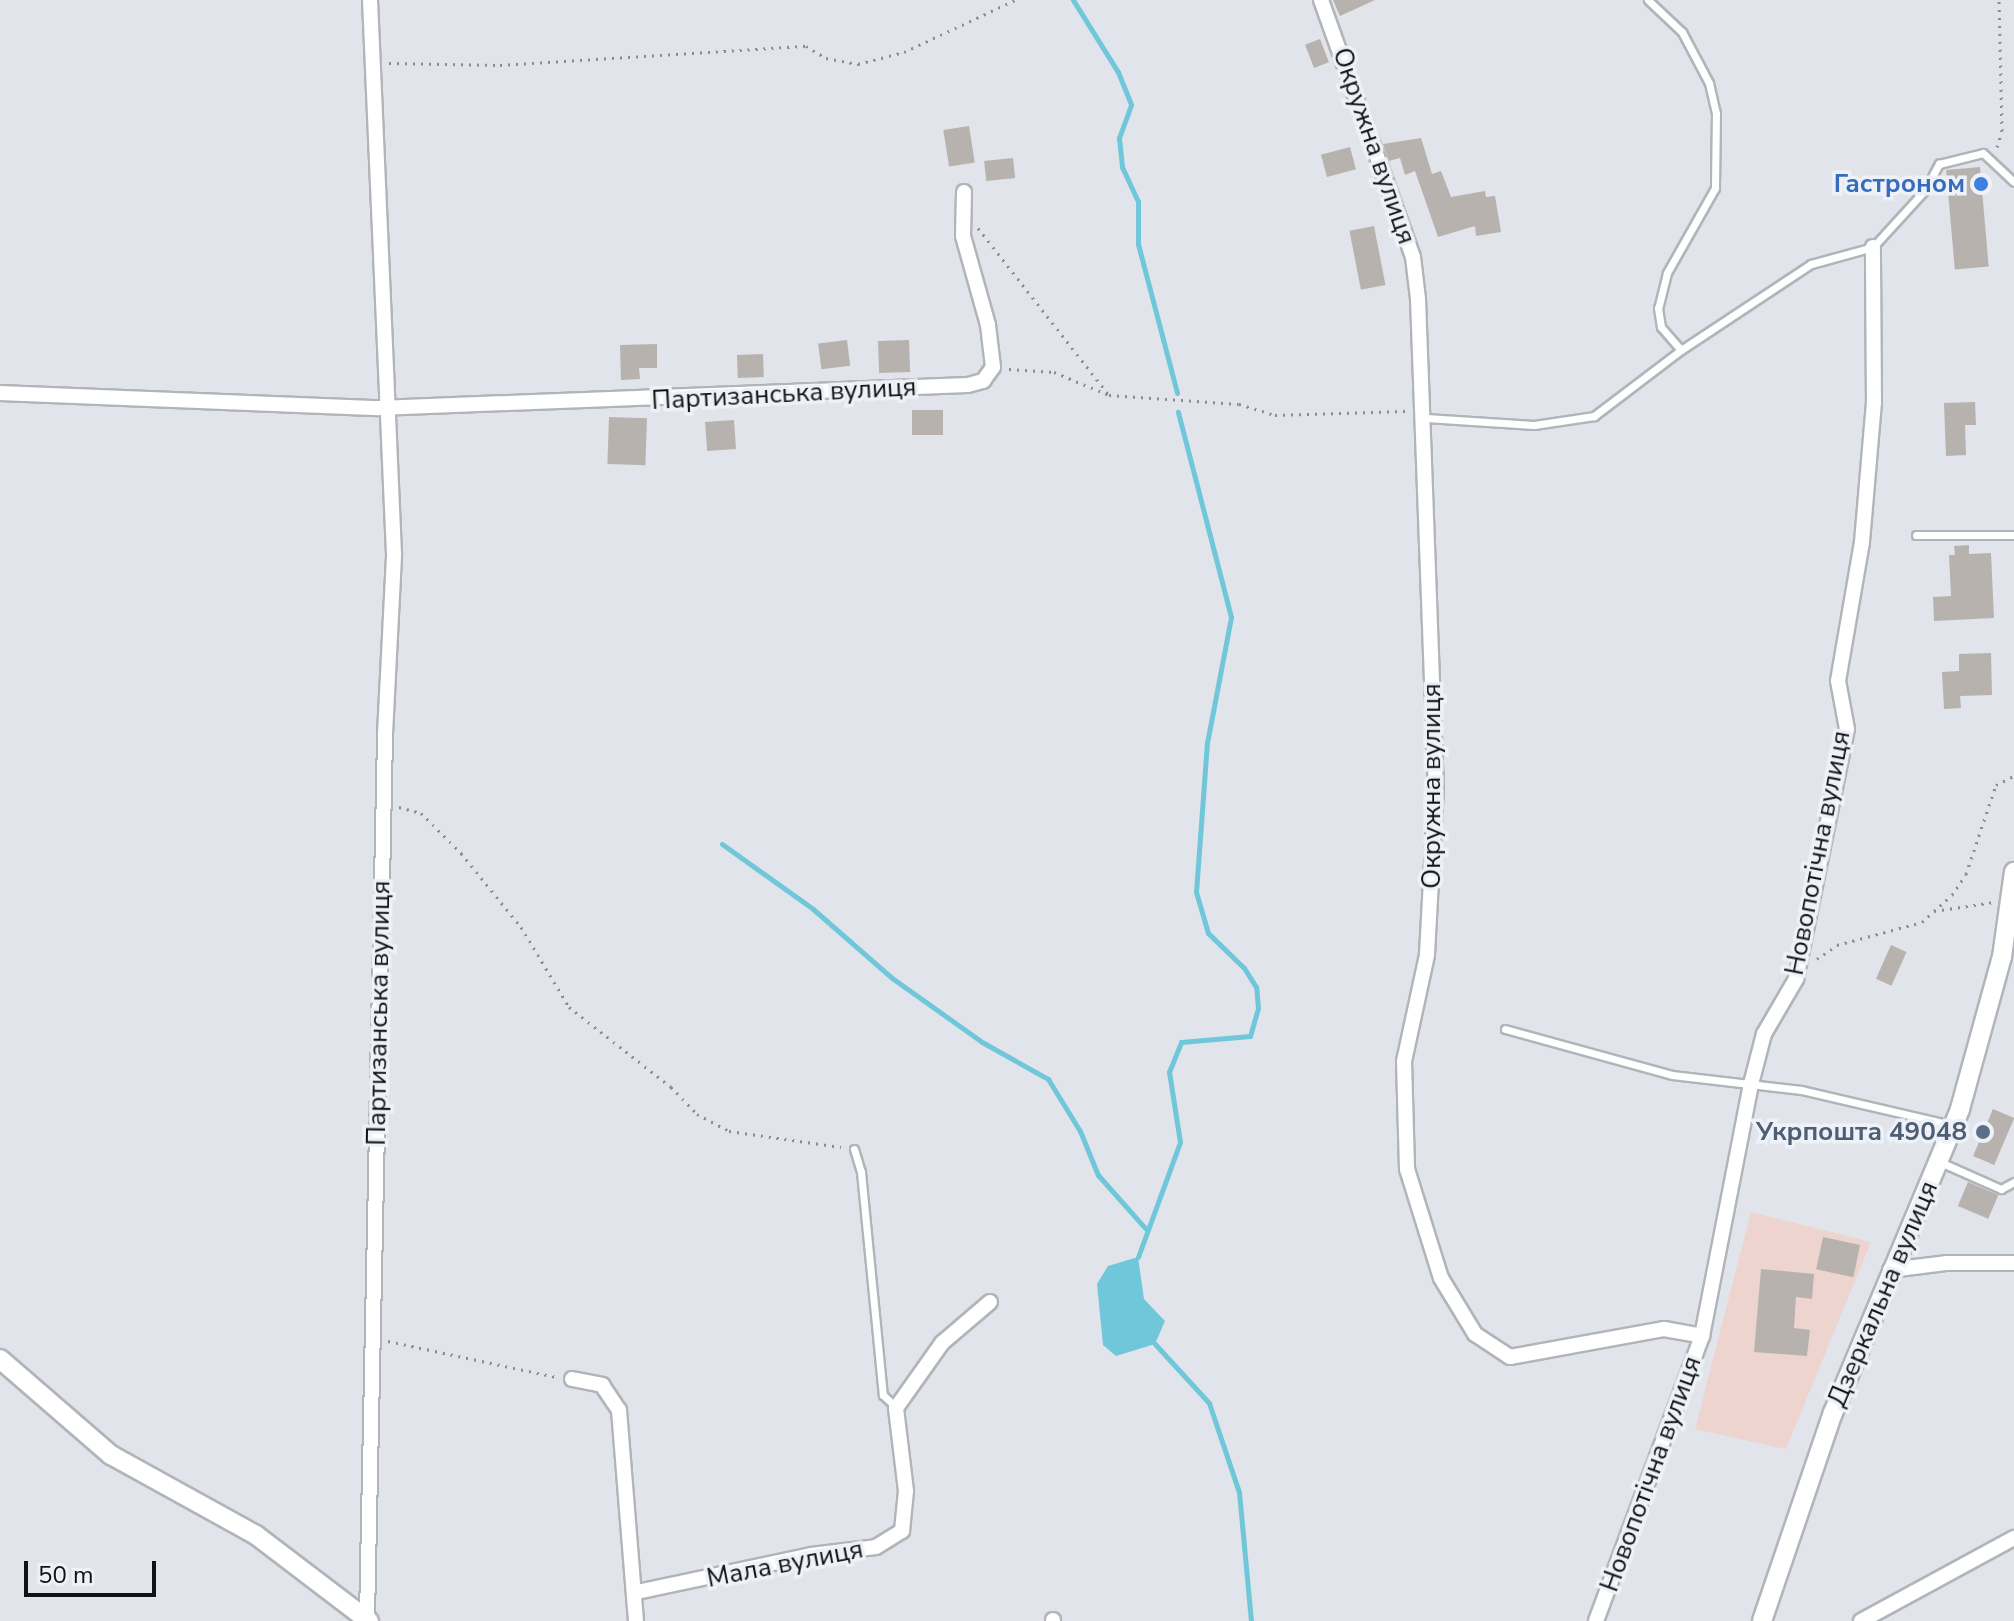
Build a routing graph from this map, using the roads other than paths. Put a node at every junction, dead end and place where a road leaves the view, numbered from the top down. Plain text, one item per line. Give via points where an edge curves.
1 (370, 0) edge
2 (1321, 0) edge
3 (1648, 0) edge
4 (2014, 182) edge
5 (964, 192) dead end
6 (1873, 247) junction
7 (1681, 350) junction
8 (0, 393) edge
9 (389, 408) junction
10 (1426, 414) junction
11 (1916, 535) dead end
12 (2014, 535) edge
13 (2014, 872) edge
14 (2008, 955) edge
15 (1505, 1029) dead end
16 (1750, 1088) junction
17 (1953, 1126) junction
18 (854, 1149) road end
19 (1938, 1162) junction
20 (2010, 1184) edge
21 (2014, 1193) edge
22 (2014, 1263) edge
23 (1890, 1270) junction
24 (990, 1302) dead end
25 (1702, 1336) junction
26 (4, 1368) edge
27 (572, 1379) road end
28 (896, 1408) junction
29 (2014, 1538) edge
30 (637, 1592) junction
31 (368, 1620) edge
32 (636, 1621) edge
33 (1596, 1621) edge
34 (1762, 1621) edge
35 (1861, 1621) edge

1 - 9 street, Партизанська вулиця
2 - 10 street, Окружна вулиця via 1413,257
3 - 7 lane via 1682,32 1709,83 1716,113 1715,188 1667,273 1658,308 1661,327
4 - 6 lane via 1983,153 1939,164 1925,190
5 - 9 street, Партизанська вулиця via 963,236 988,325 993,367 983,381
6 - 7 lane via 1811,264
6 - 16 street, Новопотічна вулиця via 1874,403 1862,542 1838,681 1847,729 1796,979 1764,1034
7 - 10 lane via 1635,390 1583,419 1534,425
8 - 9 street, Партизанська вулиця
9 - 31 street, Партизанська вулиця via 394,554
10 - 25 street, Окружна вулиця via 1436,788 1433,879 1427,955 1404,1061 1407,1169 1421,1217 1441,1278 1475,1334 1510,1357 1664,1329
11 - 12 lane
13 - 14 street, Дзеркальна вулиця
14 - 17 street, Дзеркальна вулиця
15 - 16 lane via 1672,1075
16 - 17 lane via 1801,1090
16 - 25 street, Новопотічна вулиця
17 - 19 street, Дзеркальна вулиця
18 - 28 lane via 861,1172 883,1395
19 - 20 lane via 1982,1183
19 - 23 street, Дзеркальна вулиця
20 - 21 lane
22 - 23 street
23 - 34 street, Дзеркальна вулиця via 1833,1413
24 - 28 street via 942,1343
25 - 33 street, Новопотічна вулиця
26 - 31 street via 111,1455 256,1535
27 - 30 street via 602,1385 619,1410
28 - 30 street, Мала вулиця via 906,1491 902,1531 876,1547 811,1555
29 - 35 street
30 - 32 street

